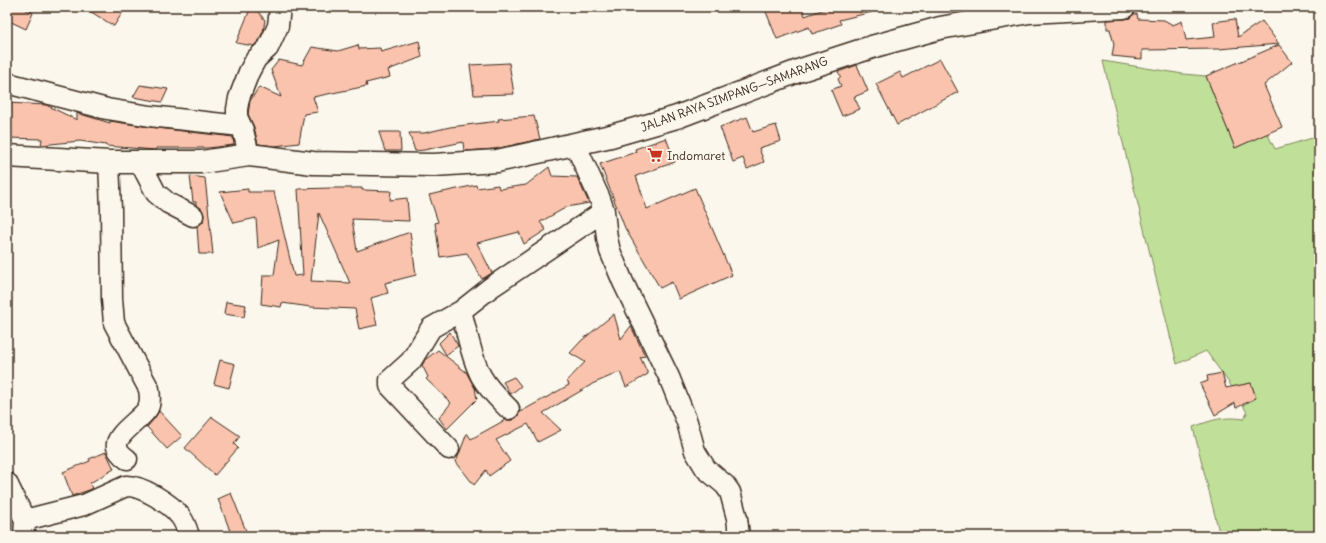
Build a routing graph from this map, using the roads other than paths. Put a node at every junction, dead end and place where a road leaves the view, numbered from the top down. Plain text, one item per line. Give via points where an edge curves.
1 (280, 7) edge
2 (1124, 7) edge
3 (7, 83) edge
4 (241, 126) junction
5 (575, 144) junction
6 (249, 155) junction
7 (9, 160) edge
8 (109, 162) junction
9 (140, 162) junction
10 (604, 211) junction
11 (193, 216) dead end
12 (461, 311) junction
13 (509, 409) dead end
14 (449, 449) dead end
15 (127, 459) dead end
16 (7, 483) edge
17 (25, 528) edge
18 (189, 536) edge
19 (739, 536) edge

1 - 4 street via 278,26 268,48 251,67 239,98 237,117
2 - 5 main road, JALAN RAYA SIMPANG—SAMARANG via 1029,12 940,28 801,70 677,117
3 - 4 street via 107,108 157,117
4 - 6 street
5 - 6 main road, JALAN RAYA SIMPANG—SAMARANG via 497,161 434,165 313,162
5 - 10 street
6 - 9 main road, JALAN RAYA SIMPANG—SAMARANG via 202,162
7 - 8 main road, JALAN RAYA SIMPANG—SAMARANG
8 - 9 main road, JALAN RAYA SIMPANG—SAMARANG
8 - 15 street via 112,312 114,323 150,394 148,407 144,413 118,439 118,451
9 - 11 street via 156,193 168,203
10 - 12 street via 490,288
10 - 19 street via 607,238 616,263 669,377 698,457 706,469 730,492
12 - 13 street via 481,376 490,390
12 - 14 street via 431,328 410,362 389,383
16 - 17 street
17 - 18 street via 126,486 134,486 173,508 184,521

